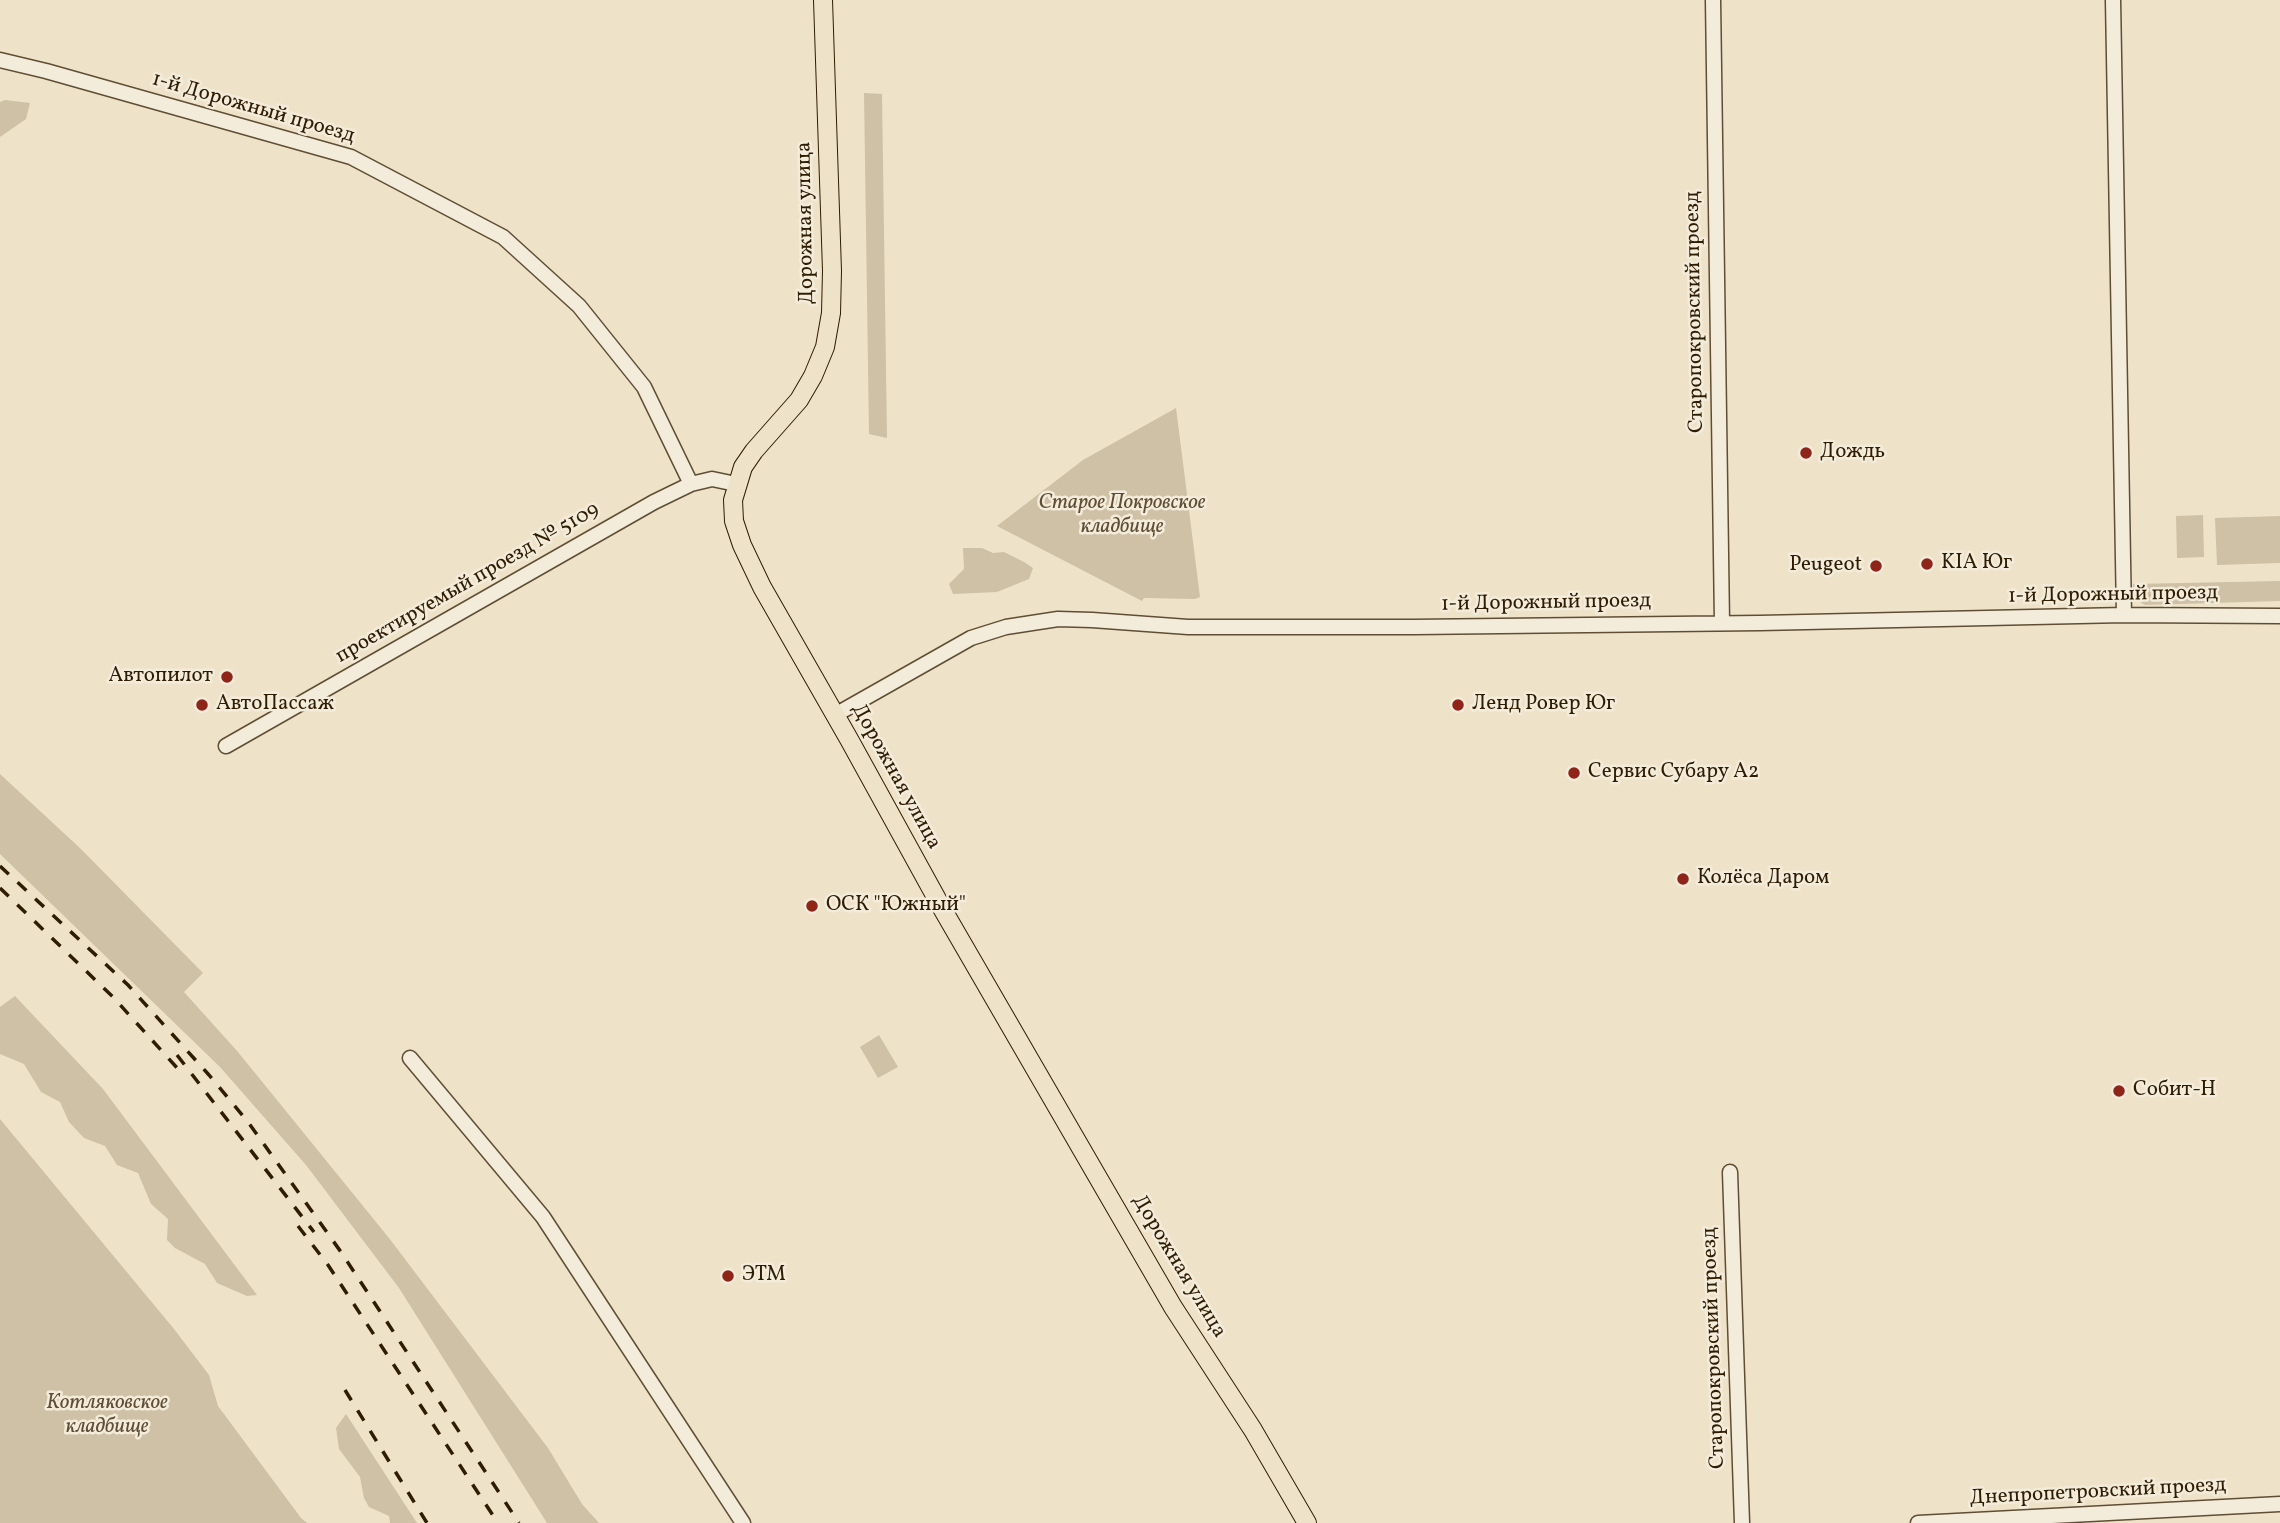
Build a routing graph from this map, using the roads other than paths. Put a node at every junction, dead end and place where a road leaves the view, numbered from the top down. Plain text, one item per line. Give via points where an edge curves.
1 (823, 0) edge
2 (1713, 0) edge
3 (2113, 0) edge
4 (0, 60) edge
5 (691, 484) junction
6 (736, 484) junction
7 (2124, 615) junction
8 (2280, 616) edge
9 (1722, 623) junction
10 (835, 715) junction
11 (226, 746) dead end
12 (410, 1058) dead end
13 (1730, 1171) dead end
14 (2280, 1504) edge
15 (743, 1523) edge
16 (1307, 1523) edge
17 (1742, 1523) edge
18 (1918, 1523) edge

1 - 6 main road, Дорожная улица via 830,325 825,347 799,400 754,451
2 - 9 street, Старопокровский проезд
3 - 7 street
4 - 5 street, 1-й Дорожный проезд via 351,158 503,237 579,306 644,387
5 - 6 street, проектируемый проезд № 5109 via 712,479
5 - 11 street, проектируемый проезд № 5109
6 - 10 main road, Дорожная улица via 734,521 742,545
7 - 8 street, 1-й Дорожный проезд
7 - 9 street, 1-й Дорожный проезд
9 - 10 street, 1-й Дорожный проезд via 1188,627 1036,621 971,638
10 - 16 main road, Дорожная улица via 1173,1307
12 - 15 street via 543,1217
13 - 17 street, Старопокровский проезд
14 - 18 street, Днепропетровский проезд

